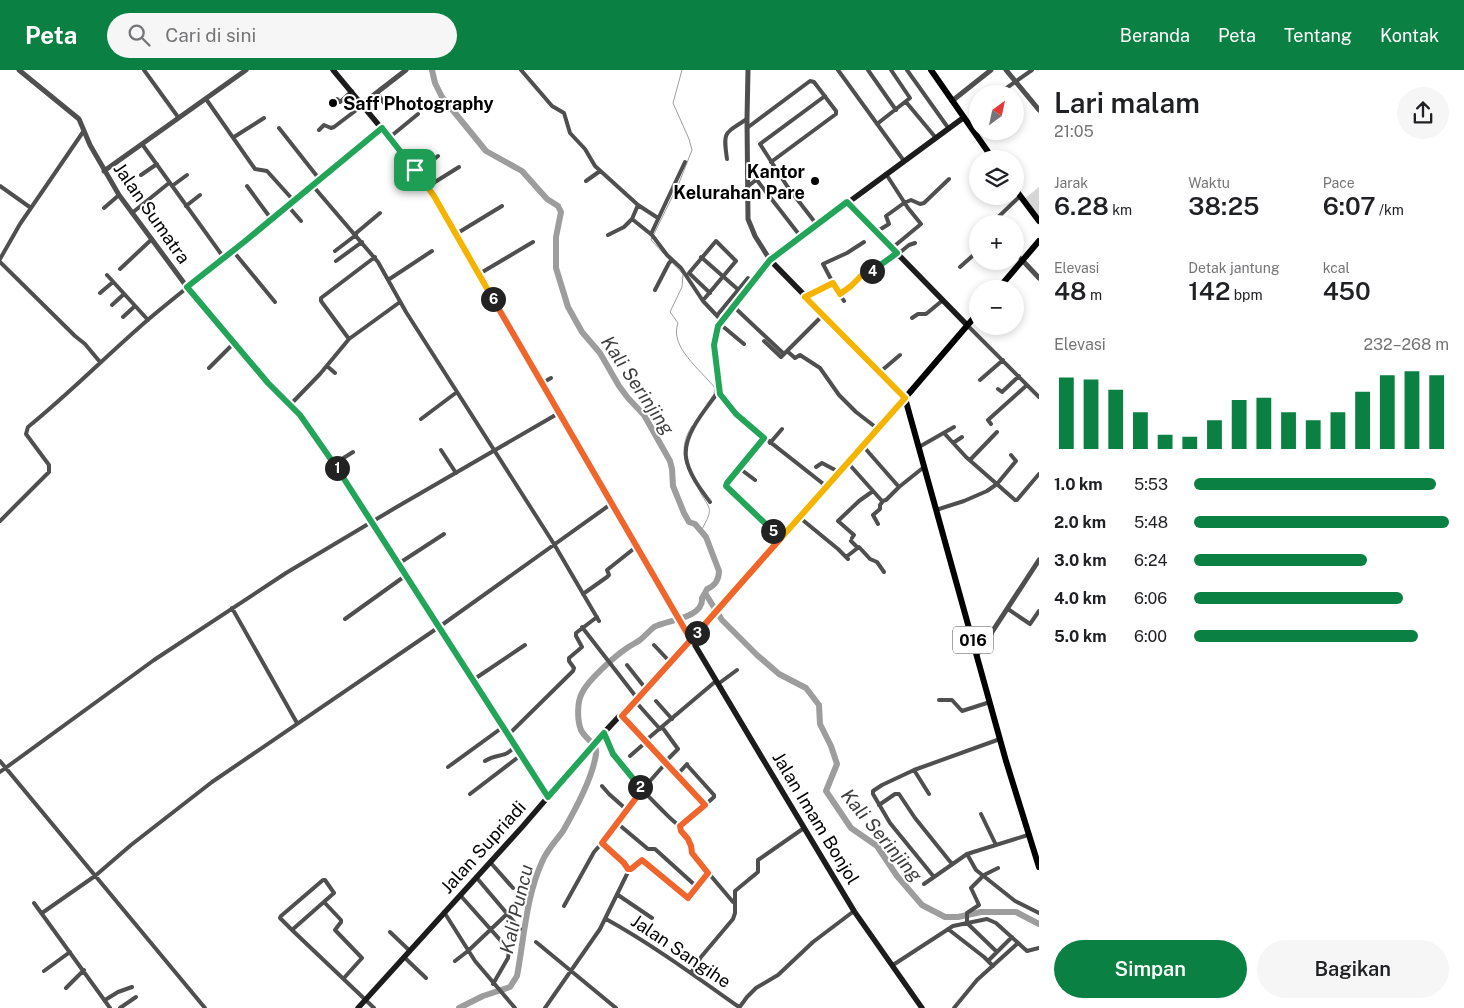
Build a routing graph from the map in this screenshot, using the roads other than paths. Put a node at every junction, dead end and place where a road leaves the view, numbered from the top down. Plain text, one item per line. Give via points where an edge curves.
1 (19, 70) edge
2 (144, 70) edge
3 (246, 70) edge
4 (333, 70) edge
5 (406, 70) edge
6 (521, 70) edge
7 (748, 70) edge
8 (838, 70) edge
9 (868, 70) edge
10 (891, 70) edge
11 (907, 70) edge
12 (930, 70) edge
13 (991, 70) edge
14 (1006, 70) edge
15 (1032, 70) edge
16 (1016, 82) junction
17 (1012, 85) edge
18 (352, 91) junction
19 (377, 93) junction
20 (825, 96) junction
21 (206, 99) junction
22 (338, 99) dead end
23 (952, 101) junction
24 (906, 102) junction
25 (384, 103) dead end
26 (363, 104) junction
27 (896, 110) junction
28 (1039, 110) edge
29 (418, 114) dead end
30 (178, 118) junction
31 (264, 118) dead end
32 (963, 118) junction
33 (746, 119) junction
34 (877, 124) junction
35 (279, 128) dead end
36 (382, 128) junction
37 (747, 128) junction
38 (949, 129) junction
39 (319, 130) dead end
40 (83, 132) junction
41 (234, 137) junction
42 (390, 137) junction
43 (936, 138) junction
44 (142, 144) junction
45 (986, 150) edge
46 (438, 156) dead end
47 (727, 159) dead end
48 (904, 160) junction
49 (686, 162) dead end
50 (157, 164) junction
51 (772, 164) junction
52 (459, 167) dead end
53 (104, 171) junction
54 (416, 171) junction
55 (600, 171) junction
56 (886, 174) junction
57 (141, 175) dead end
58 (187, 175) dead end
59 (756, 179) junction
60 (949, 179) dead end
61 (320, 180) junction
62 (400, 181) dead end
63 (586, 181) dead end
64 (170, 184) junction
65 (0, 186) edge
66 (246, 186) dead end
67 (313, 186) junction
68 (427, 187) junction
69 (747, 187) junction
70 (119, 194) junction
71 (200, 196) dead end
72 (1024, 201) edge
73 (294, 202) junction
74 (847, 202) junction
75 (904, 203) junction
76 (638, 205) junction
77 (1011, 205) edge
78 (186, 206) junction
79 (288, 206) junction
80 (502, 206) dead end
81 (31, 208) junction
82 (104, 208) dead end
83 (380, 212) dead end
84 (132, 213) junction
85 (1000, 215) edge
86 (658, 218) junction
87 (632, 219) junction
88 (272, 220) junction
89 (301, 220) dead end
90 (1039, 221) edge
91 (817, 225) junction
92 (876, 232) junction
93 (456, 234) junction
94 (356, 235) junction
95 (608, 235) dead end
96 (652, 235) junction
97 (801, 237) junction
98 (152, 239) junction
99 (1039, 241) edge
100 (362, 242) junction
101 (534, 242) dead end
102 (864, 242) dead end
103 (915, 243) dead end
104 (233, 250) junction
105 (335, 250) dead end
106 (432, 250) dead end
107 (896, 252) junction
108 (375, 257) junction
109 (701, 257) junction
110 (224, 258) junction
111 (969, 259) edge
112 (770, 260) junction
113 (1024, 260) edge
114 (0, 261) edge
115 (336, 261) dead end
116 (671, 261) junction
117 (1024, 262) edge
118 (960, 267) dead end
119 (120, 269) dead end
120 (1015, 270) edge
121 (479, 274) junction
122 (107, 275) dead end
123 (723, 277) junction
124 (748, 278) dead end
125 (1039, 278) edge
126 (388, 280) junction
127 (1006, 280) edge
128 (113, 282) junction
129 (833, 283) junction
130 (187, 287) junction
131 (655, 290) dead end
132 (740, 291) junction
133 (710, 292) junction
134 (100, 293) dead end
135 (124, 294) junction
136 (840, 294) junction
137 (805, 297) junction
138 (705, 298) dead end
139 (943, 300) junction
140 (844, 301) dead end
141 (275, 302) dead end
142 (400, 302) junction
143 (112, 305) dead end
144 (135, 306) junction
145 (733, 306) junction
146 (823, 315) junction
147 (123, 316) dead end
148 (912, 318) dead end
149 (720, 319) junction
150 (148, 320) junction
151 (967, 324) junction
152 (349, 339) junction
153 (764, 341) dead end
154 (234, 343) junction
155 (744, 344) dead end
156 (785, 352) junction
157 (900, 355) dead end
158 (1003, 360) junction
159 (100, 362) junction
160 (327, 366) junction
161 (209, 368) dead end
162 (880, 372) junction
163 (335, 373) dead end
164 (1019, 376) junction
165 (551, 378) dead end
166 (980, 380) dead end
167 (542, 383) junction
168 (1027, 385) junction
169 (914, 388) junction
170 (998, 389) dead end
171 (457, 392) junction
172 (719, 392) junction
173 (1039, 397) edge
174 (905, 398) junction
175 (290, 405) junction
176 (909, 412) junction
177 (559, 413) junction
178 (421, 419) dead end
179 (991, 424) dead end
180 (954, 427) dead end
181 (782, 429) dead end
182 (878, 429) junction
183 (997, 432) dead end
184 (944, 433) junction
185 (962, 437) dead end
186 (992, 437) junction
187 (764, 438) junction
188 (996, 441) dead end
189 (770, 443) junction
190 (953, 443) junction
191 (863, 446) junction
192 (919, 447) junction
193 (441, 450) dead end
194 (494, 451) junction
195 (353, 452) dead end
196 (1011, 456) dead end
197 (970, 460) junction
198 (848, 463) junction
199 (334, 464) junction
200 (816, 467) dead end
201 (924, 467) junction
202 (739, 468) junction
203 (839, 472) junction
204 (456, 473) junction
205 (1039, 474) edge
206 (754, 480) dead end
207 (997, 484) junction
208 (826, 486) junction
209 (899, 487) junction
210 (873, 491) junction
211 (883, 501) junction
212 (710, 502) dead end
213 (611, 504) junction
214 (936, 510) junction
215 (799, 517) junction
216 (0, 520) edge
217 (370, 522) junction
218 (878, 524) dead end
219 (444, 534) dead end
220 (781, 538) junction
221 (554, 544) junction
222 (636, 547) junction
223 (857, 547) junction
224 (1039, 560) edge
225 (398, 564) junction
226 (884, 572) dead end
227 (405, 576) junction
228 (583, 594) junction
229 (232, 608) junction
230 (1008, 610) junction
231 (1039, 611) edge
232 (345, 618) dead end
233 (582, 627) junction
234 (439, 628) junction
235 (691, 640) junction
236 (654, 645) dead end
237 (525, 646) dead end
238 (977, 655) junction
239 (670, 662) junction
240 (627, 665) dead end
241 (737, 670) dead end
242 (473, 680) junction
243 (717, 682) junction
244 (646, 689) junction
245 (636, 700) junction
246 (938, 700) dead end
247 (656, 701) dead end
248 (990, 702) junction
249 (622, 716) junction
250 (672, 719) junction
251 (297, 723) junction
252 (503, 727) junction
253 (661, 728) junction
254 (604, 733) junction
255 (508, 735) junction
256 (1000, 738) junction
257 (645, 742) junction
258 (515, 746) junction
259 (521, 755) junction
260 (630, 756) dead end
261 (0, 761) edge
262 (485, 761) dead end
263 (665, 763) junction
264 (448, 767) dead end
265 (6, 768) junction
266 (914, 770) junction
267 (0, 772) edge
268 (677, 775) junction
269 (602, 786) dead end
270 (642, 790) junction
271 (470, 794) dead end
272 (928, 794) dead end
273 (548, 797) junction
274 (705, 805) junction
275 (879, 805) junction
276 (627, 810) junction
277 (981, 814) dead end
278 (617, 823) junction
279 (680, 826) junction
280 (804, 828) junction
281 (1028, 835) junction
282 (602, 843) junction
283 (996, 845) junction
284 (967, 854) junction
285 (490, 862) junction
286 (952, 864) junction
287 (1039, 867) edge
288 (998, 868) dead end
289 (628, 869) junction
290 (708, 873) junction
291 (984, 875) junction
292 (95, 876) junction
293 (476, 877) junction
294 (934, 877) junction
295 (924, 884) dead end
296 (697, 887) junction
297 (513, 888) dead end
298 (618, 895) junction
299 (460, 896) junction
300 (324, 902) junction
301 (34, 903) dead end
302 (735, 904) junction
303 (564, 906) dead end
304 (854, 910) junction
305 (444, 912) junction
306 (42, 913) junction
307 (1039, 913) edge
308 (507, 914) junction
309 (652, 918) dead end
310 (606, 919) junction
311 (967, 924) junction
312 (520, 929) dead end
313 (948, 929) junction
314 (292, 930) junction
315 (490, 930) junction
316 (390, 932) dead end
317 (1012, 937) junction
318 (536, 942) dead end
319 (1018, 943) junction
320 (1039, 948) edge
321 (468, 950) junction
322 (410, 951) junction
323 (70, 952) junction
324 (997, 952) junction
325 (404, 957) junction
326 (455, 961) dead end
327 (988, 961) junction
328 (893, 964) junction
329 (993, 966) junction
330 (84, 970) junction
331 (44, 971) dead end
332 (570, 971) junction
333 (691, 973) junction
334 (344, 978) junction
335 (426, 978) dead end
336 (493, 984) junction
337 (132, 987) dead end
338 (66, 988) dead end
339 (136, 997) dead end
340 (366, 999) junction
341 (104, 1000) junction
342 (110, 1008) edge
343 (120, 1008) edge
344 (205, 1008) edge
345 (358, 1008) edge
346 (374, 1008) edge
347 (515, 1008) edge
348 (545, 1008) edge
349 (616, 1008) edge
350 (739, 1008) edge
351 (922, 1008) edge
352 (954, 1008) edge

1 - 40 street, Jalan Sumatra via 76,117
2 - 30 street
3 - 21 street
4 - 18 main road, Jalan Imam Bonjol
5 - 19 street
6 - 55 street via 552,106 564,113 570,133
7 - 33 street
8 - 34 street
9 - 27 street
10 - 24 street via 909,96
11 - 38 street
12 - 23 main road
13 - 23 street
14 - 16 street
15 - 16 street
16 - 17 street
16 - 28 street
18 - 22 street via 340,102
18 - 26 main road, Jalan Imam Bonjol
19 - 25 street
19 - 26 street
20 - 37 street via 815,82 810,81
20 - 51 street via 836,113
20 - 51 street via 760,143
21 - 30 street
21 - 41 street
23 - 32 main road
24 - 27 street
24 - 43 street
26 - 36 main road, Jalan Imam Bonjol
26 - 39 street via 334,126 324,125
27 - 34 street
29 - 42 street
30 - 44 street
31 - 41 street
32 - 38 main road
32 - 45 main road
33 - 37 street
33 - 47 street via 726,133
34 - 48 street
35 - 61 street
36 - 42 main road, Jalan Imam Bonjol
36 - 61 street
37 - 69 street
38 - 43 main road
40 - 53 street, Jalan Sumatra
40 - 81 street
41 - 73 street via 255,169 267,171
42 - 54 main road, Jalan Imam Bonjol
43 - 48 main road
44 - 50 street
44 - 53 street
46 - 54 street
48 - 56 main road
49 - 86 street
50 - 57 street
50 - 64 street
51 - 59 street
51 - 91 street
52 - 68 street
53 - 70 street, Jalan Sumatra
54 - 62 street
54 - 68 main road, Jalan Imam Bonjol
55 - 63 street
55 - 76 street
56 - 74 main road
56 - 75 street
58 - 64 street
59 - 69 street
59 - 97 street
60 - 75 street via 924,203 911,200
61 - 67 street
64 - 78 street
64 - 84 street
65 - 81 street
66 - 88 street
67 - 73 street
67 - 94 street
68 - 93 main road, Jalan Imam Bonjol
69 - 112 street via 748,219
70 - 82 street
70 - 84 street, Jalan Sumatra
71 - 78 street
72 - 90 main road
73 - 79 street
74 - 91 main road
74 - 92 main road
75 - 92 street via 886,216 889,224
75 - 107 street via 921,224
76 - 86 street
76 - 87 street
77 - 85 street
78 - 110 street
79 - 88 street
79 - 89 street
80 - 93 street
81 - 114 street
83 - 94 street
84 - 98 street, Jalan Sumatra
86 - 96 street
87 - 95 street
87 - 96 street
88 - 104 street
91 - 97 main road
92 - 107 main road
93 - 121 main road, Jalan Imam Bonjol
94 - 100 street
94 - 105 street
96 - 116 street
97 - 112 main road
98 - 119 street
98 - 130 street, Jalan Sumatra
99 - 113 main road
100 - 108 street
100 - 115 street
101 - 121 street
102 - 129 street via 823,264
103 - 107 street
104 - 110 street
104 - 141 street
106 - 126 street
107 - 136 street
107 - 139 main road
108 - 126 street
108 - 152 street via 321,298
109 - 123 street
109 - 123 street via 714,242 719,243 736,262
109 - 133 street via 689,273
110 - 130 street
111 - 118 street
112 - 132 street
112 - 137 main road
114 - 159 street
116 - 131 street
116 - 149 street via 684,270 703,301
117 - 125 street
120 - 127 main road
121 - 167 main road, Jalan Imam Bonjol
122 - 128 street
123 - 132 street
123 - 133 street
124 - 132 street
126 - 142 street
128 - 134 street
128 - 135 street
129 - 136 street
129 - 137 street
130 - 150 street
130 - 154 street, Jalan Sumatra
132 - 145 street
132 - 149 street
133 - 138 street
135 - 143 street
135 - 144 street
136 - 140 street
137 - 146 main road
139 - 148 street via 926,314
139 - 151 main road
142 - 152 street
142 - 171 street
144 - 147 street
144 - 150 street
145 - 149 street
145 - 156 street
146 - 156 street
146 - 162 main road
149 - 155 street
149 - 172 street via 714,345
150 - 159 street
151 - 158 street
151 - 169 main road, 016
152 - 160 street
153 - 156 street via 779,356
154 - 161 street
154 - 175 street, Jalan Sumatra
156 - 182 street via 795,358 800,355 820,368 839,395
157 - 162 street
158 - 164 street
158 - 166 street
159 - 216 street via 27,428 26,434 49,465 49,472
160 - 163 street
160 - 175 street
162 - 174 main road
164 - 168 street
164 - 170 street via 1002,392
165 - 167 street
167 - 177 main road, Jalan Imam Bonjol
168 - 173 street
168 - 179 street via 988,420
169 - 174 main road, 016
169 - 176 main road, 016
171 - 178 street
171 - 194 street
172 - 187 street via 736,414
172 - 212 street via 691,433 686,452 693,475
174 - 176 main road, 016
174 - 182 main road, Jalan Supriadi
175 - 199 street, Jalan Sumatra
176 - 192 main road, 016
177 - 194 street
177 - 213 main road, Jalan Imam Bonjol
180 - 184 street
181 - 189 street
182 - 191 main road, Jalan Supriadi
183 - 186 street
184 - 190 street
184 - 192 street
185 - 190 street
186 - 188 street
186 - 197 street
187 - 189 street
187 - 202 street
189 - 208 street
190 - 197 street
191 - 198 main road, Jalan Supriadi
191 - 209 street
192 - 201 main road, 016
193 - 204 street
194 - 204 street
194 - 221 street
195 - 199 street
196 - 207 street via 1016,461
197 - 207 street
198 - 203 main road, Jalan Supriadi
198 - 210 street
199 - 217 street, Jalan Sumatra
200 - 203 street via 822,463
201 - 209 street
201 - 214 main road, 016
202 - 206 street
202 - 220 street via 726,486
203 - 208 main road, Jalan Supriadi
204 - 217 street
205 - 207 street via 1016,501
207 - 214 street via 972,498
208 - 215 main road, Jalan Supriadi
209 - 211 street
210 - 211 street
210 - 223 street via 838,521 854,536 851,539
211 - 218 street via 873,515
213 - 221 street
213 - 222 main road, Jalan Imam Bonjol
214 - 238 main road, 016
215 - 220 main road, Jalan Supriadi
215 - 223 street via 847,558
217 - 225 street, Jalan Sumatra
217 - 229 street
219 - 225 street
220 - 235 main road, Jalan Supriadi
221 - 228 street
221 - 234 street
222 - 228 street via 607,570 607,577
222 - 235 main road, Jalan Imam Bonjol
223 - 226 street via 877,562
224 - 230 street
225 - 227 street, Jalan Sumatra
227 - 232 street
227 - 234 street, Jalan Sumatra
228 - 233 street via 598,619
229 - 251 street
229 - 265 street via 154,660
230 - 231 street via 1030,624
230 - 238 street
233 - 245 street
233 - 255 street via 575,634 582,647 568,660 573,671
234 - 242 street, Jalan Sumatra
234 - 251 street
235 - 239 main road, Jalan Supriadi
235 - 243 main road, Jalan Imam Bonjol
236 - 239 street
237 - 242 street
238 - 248 main road, 016
239 - 244 main road, Jalan Supriadi
240 - 244 street
241 - 243 street
242 - 252 street, Jalan Sumatra
243 - 250 street
243 - 280 main road, Jalan Imam Bonjol
244 - 245 main road, Jalan Supriadi
245 - 249 main road, Jalan Supriadi
245 - 253 street
246 - 248 street via 952,700 961,711
247 - 250 street
248 - 256 main road, 016
249 - 254 main road, Jalan Supriadi
249 - 257 street
250 - 253 street
251 - 292 street via 197,793
252 - 255 street, Jalan Sumatra
252 - 264 street
253 - 257 street
253 - 263 street via 678,749
254 - 270 street via 619,763
254 - 273 main road, Jalan Supriadi
255 - 258 street, Jalan Sumatra
256 - 266 street
256 - 281 main road, 016
257 - 260 street
257 - 263 street
258 - 259 street, Jalan Sumatra
258 - 262 street via 508,754
259 - 271 street
259 - 273 street, Jalan Sumatra
261 - 265 street
263 - 268 street
263 - 270 street
265 - 267 street
265 - 292 street
266 - 272 street
266 - 275 street via 874,790 872,793
268 - 274 street
268 - 274 street via 688,764 714,794 714,798
269 - 276 street
270 - 276 street
270 - 279 street
273 - 285 main road, Jalan Supriadi
274 - 279 street
275 - 286 street via 899,794
275 - 294 street
276 - 278 street
277 - 283 street
278 - 282 street
278 - 296 street via 648,849 655,849
279 - 290 street via 692,853
280 - 302 street via 758,860 758,872 735,891
280 - 304 main road, Jalan Imam Bonjol
281 - 283 street
281 - 287 main road, 016
282 - 289 street
282 - 303 street
283 - 284 street
284 - 286 street
284 - 291 street via 976,870
285 - 293 main road, Jalan Supriadi
285 - 297 street
286 - 294 street
288 - 291 street
289 - 296 street via 642,860 687,898
289 - 298 street
290 - 296 street
290 - 302 street
291 - 307 street via 1015,901
291 - 311 street via 971,888 979,905 967,915
292 - 306 street
292 - 344 street
293 - 299 main road, Jalan Supriadi
293 - 308 street
294 - 295 street
298 - 309 street
298 - 310 street
299 - 305 main road, Jalan Supriadi
299 - 315 street
300 - 314 street
300 - 314 street via 334,893 324,880 281,916
300 - 334 street via 341,920 335,930 362,958
301 - 306 street
302 - 333 street via 733,919
304 - 328 main road, Jalan Imam Bonjol
304 - 350 street via 778,975 756,988
305 - 321 street
305 - 322 main road, Jalan Supriadi
306 - 323 street
308 - 312 street
308 - 315 street
310 - 332 street
310 - 333 street, Jalan Sangihe
311 - 313 street
311 - 317 street via 991,920
311 - 324 street
313 - 327 street
313 - 328 street
314 - 334 street
315 - 321 street
315 - 336 street via 509,950 508,958
316 - 322 street
317 - 319 street
317 - 324 street
318 - 332 street
319 - 320 street via 1028,951
319 - 329 street
321 - 326 street
321 - 336 street
322 - 325 main road, Jalan Supriadi
323 - 330 street
323 - 331 street
324 - 327 street
325 - 335 street
325 - 340 main road, Jalan Supriadi
327 - 329 street
328 - 351 main road, Jalan Imam Bonjol
329 - 352 street via 970,987
330 - 338 street
330 - 341 street
332 - 348 street
332 - 349 street
333 - 350 street, Jalan Sangihe
334 - 340 street
336 - 347 street
337 - 341 street
339 - 343 street
340 - 345 main road, Jalan Supriadi
340 - 346 street
341 - 342 street

